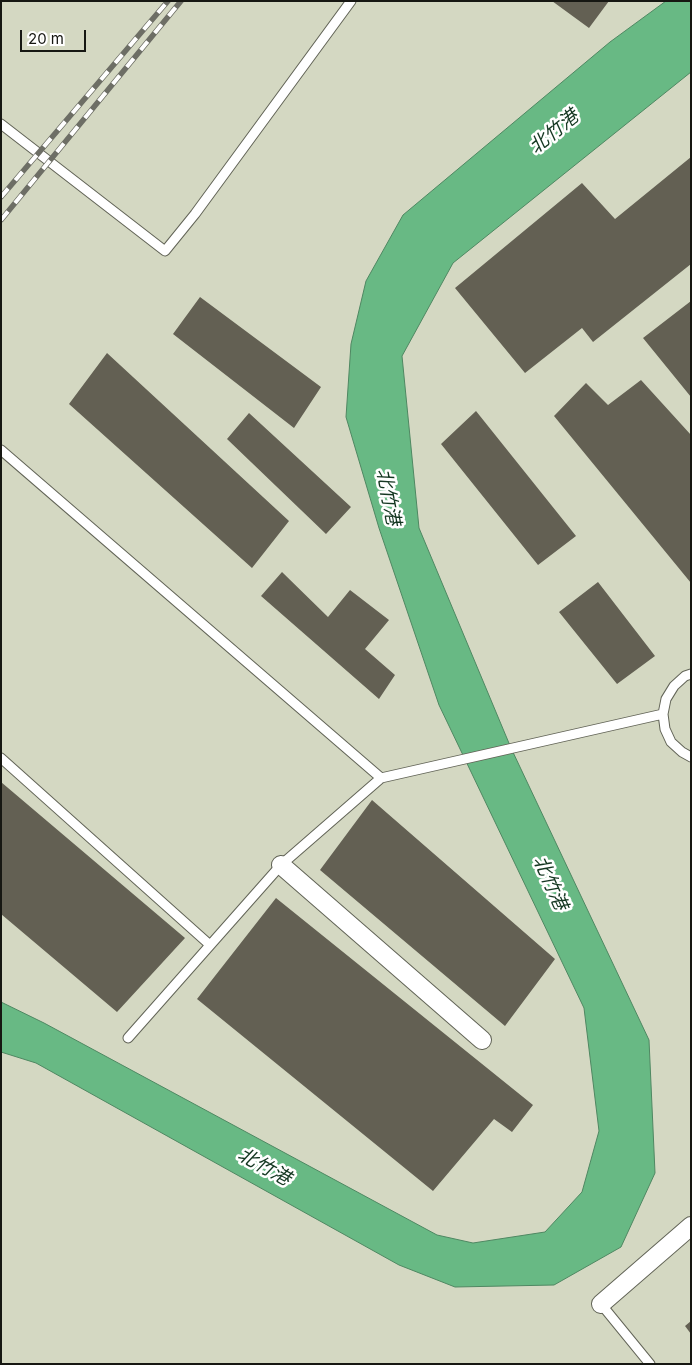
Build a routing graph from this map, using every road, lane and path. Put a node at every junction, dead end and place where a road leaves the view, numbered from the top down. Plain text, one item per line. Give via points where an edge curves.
1 (351, 1) edge
2 (1, 124) edge
3 (1, 450) edge
4 (691, 674) edge
5 (663, 714) junction
6 (691, 757) edge
7 (1, 758) edge
8 (381, 778) junction
9 (281, 865) junction
10 (210, 944) junction
11 (128, 1038) dead end
12 (482, 1040) dead end
13 (691, 1226) edge
14 (601, 1304) joint
15 (650, 1364) edge

1 - 2 lane via 165,251
3 - 8 lane
4 - 5 lane via 674,686 666,699
5 - 6 lane via 671,742
5 - 8 lane
7 - 10 lane
8 - 9 lane
9 - 10 lane
9 - 12 street
10 - 11 lane
13 - 14 street
14 - 15 lane

